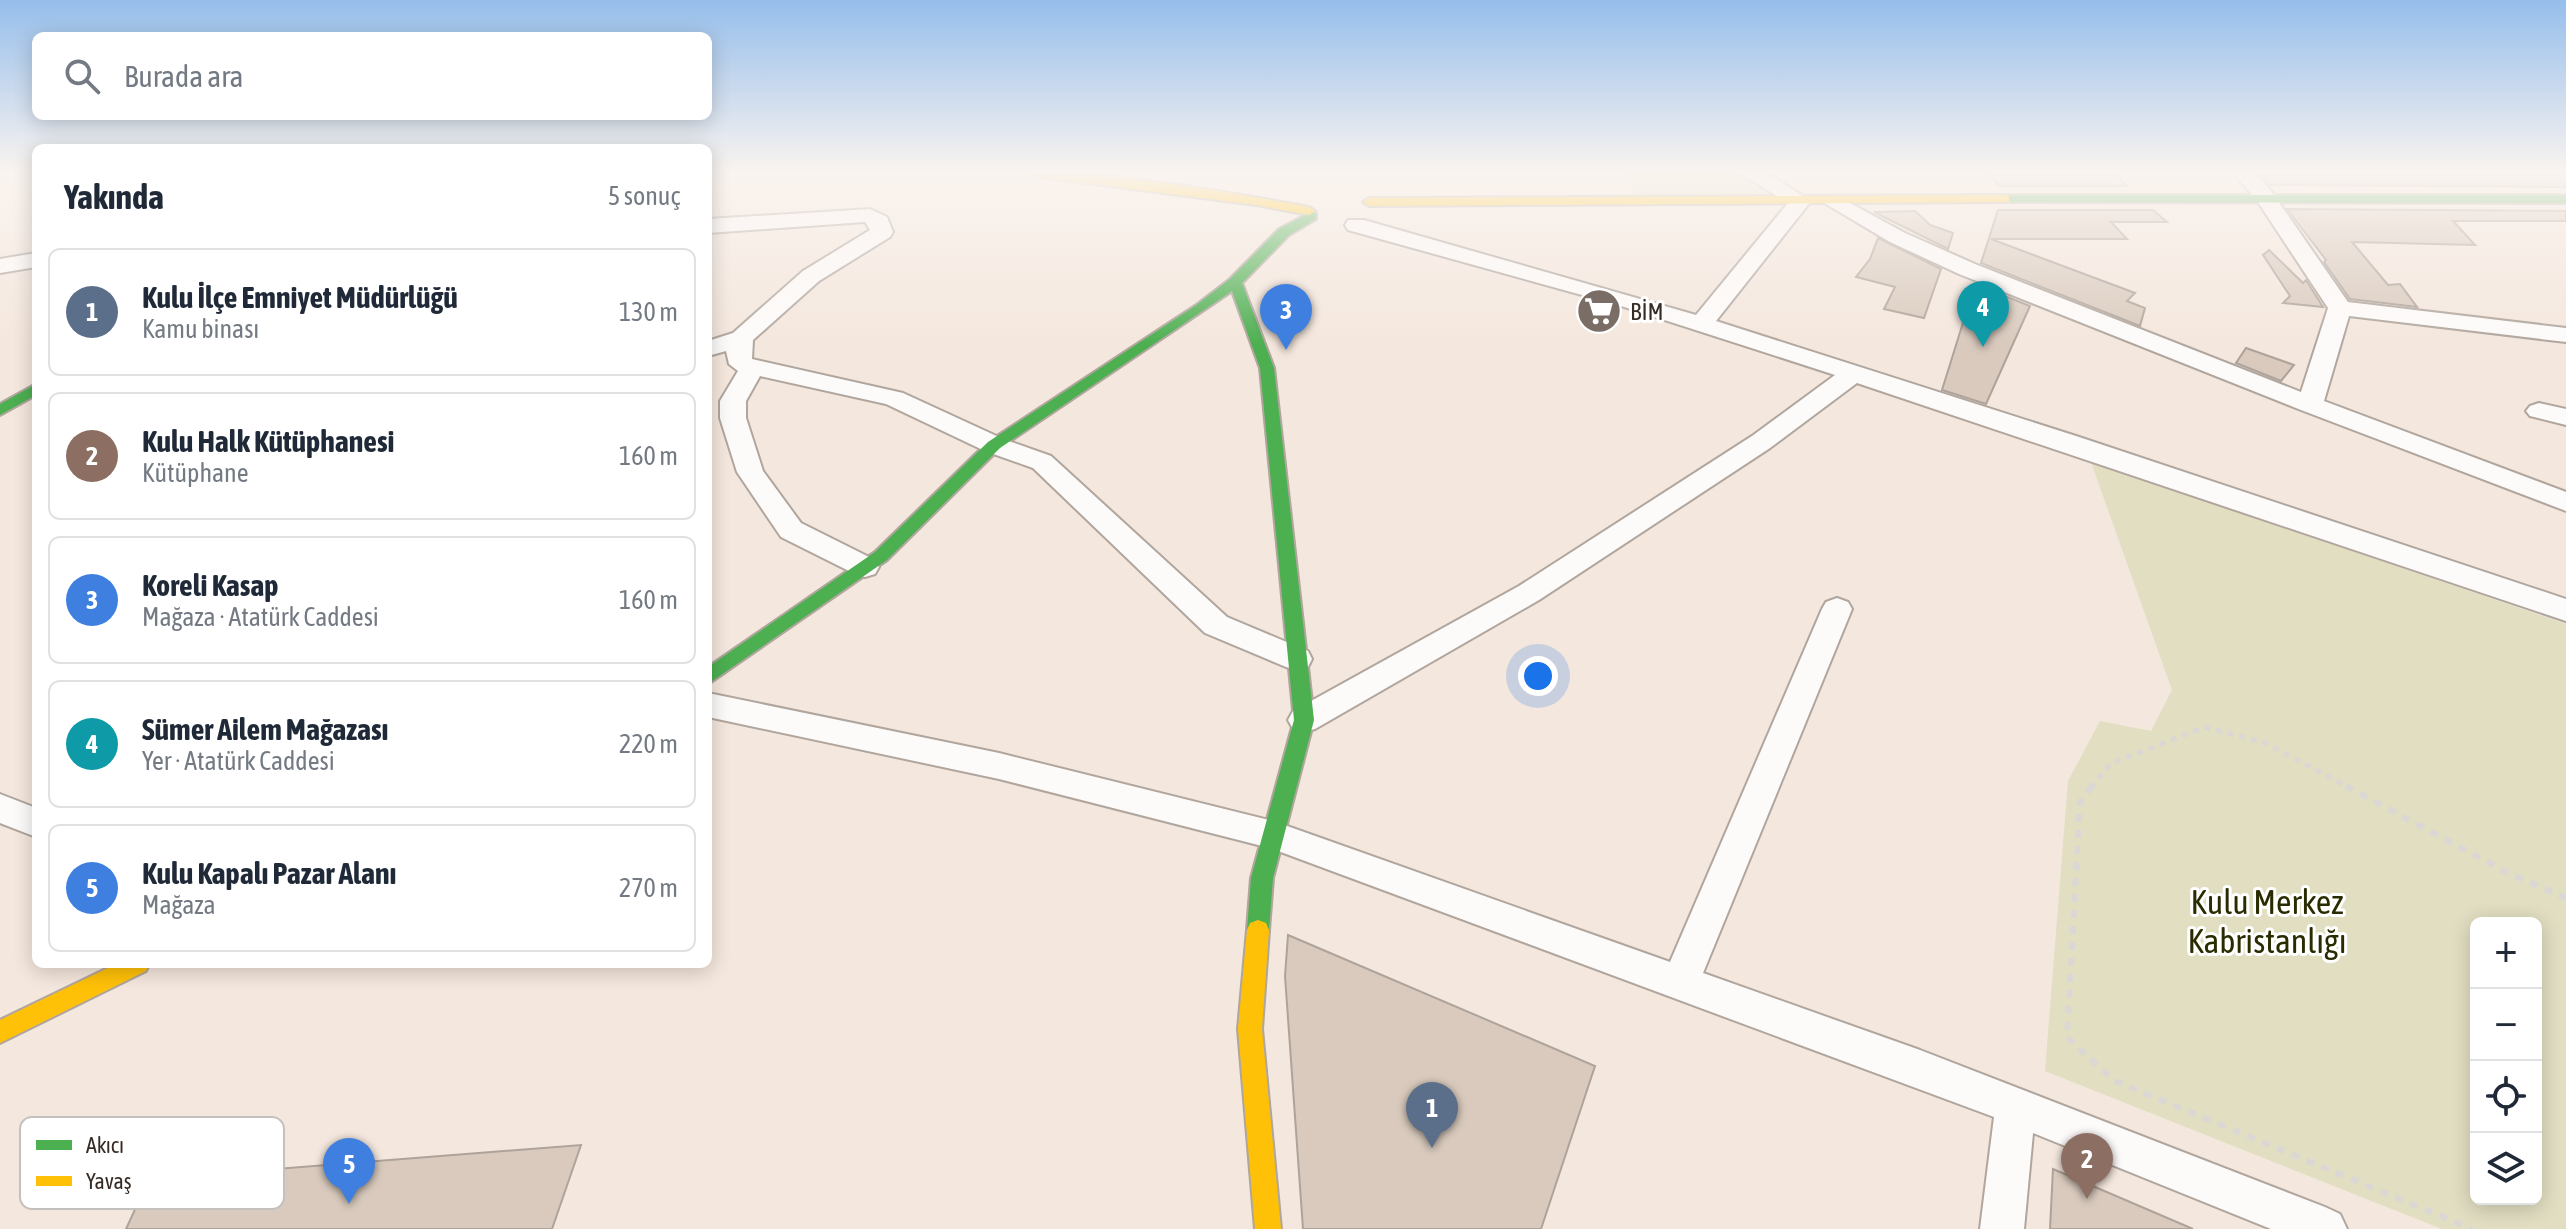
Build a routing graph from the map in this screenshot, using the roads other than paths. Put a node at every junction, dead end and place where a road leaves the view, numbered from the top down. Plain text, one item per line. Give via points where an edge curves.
1 (882, 230) edge
2 (1289, 230) edge
3 (1373, 230) edge
4 (1776, 230) edge
5 (1881, 230) edge
6 (2288, 230) edge
7 (32, 261) edge
8 (0, 266) edge
9 (1235, 282) junction
10 (2340, 308) junction
11 (1701, 324) junction
12 (2566, 335) edge
13 (742, 338) junction
14 (712, 348) edge
15 (753, 367) junction
16 (1854, 373) junction
17 (32, 380) edge
18 (19, 399) edge
19 (2310, 405) junction
20 (2539, 411) dead end
21 (2566, 417) edge
22 (994, 445) junction
23 (2566, 502) edge
24 (865, 567) junction
25 (1837, 609) dead end
26 (2566, 610) edge
27 (1297, 659) junction
28 (712, 674) edge
29 (712, 706) edge
30 (1304, 720) junction
31 (0, 808) edge
32 (32, 821) edge
33 (1273, 835) junction
34 (130, 968) edge
35 (1680, 983) junction
36 (0, 1032) edge
37 (2015, 1107) junction
38 (1268, 1229) edge
39 (2002, 1229) edge
40 (2325, 1229) edge

1 - 13 street via 811,276
2 - 9 street
3 - 11 street
4 - 11 street
5 - 19 street
6 - 10 street
7 - 8 street
9 - 22 street
9 - 27 street via 1267,368
10 - 12 street
10 - 19 street
11 - 16 street
13 - 14 street
13 - 15 street via 741,364
15 - 22 street via 894,398
15 - 24 street via 733,401 750,472 791,530
16 - 26 street
16 - 30 street via 1761,442 1529,593
17 - 18 street
19 - 23 street
20 - 21 street
22 - 24 street
22 - 27 street via 1042,462 1216,625
24 - 28 street
25 - 35 street
27 - 30 street
29 - 33 street via 999,766
30 - 33 street
31 - 32 street
33 - 35 street
33 - 38 street via 1262,878 1250,1029
34 - 36 street
35 - 37 street
37 - 39 street
37 - 40 street

